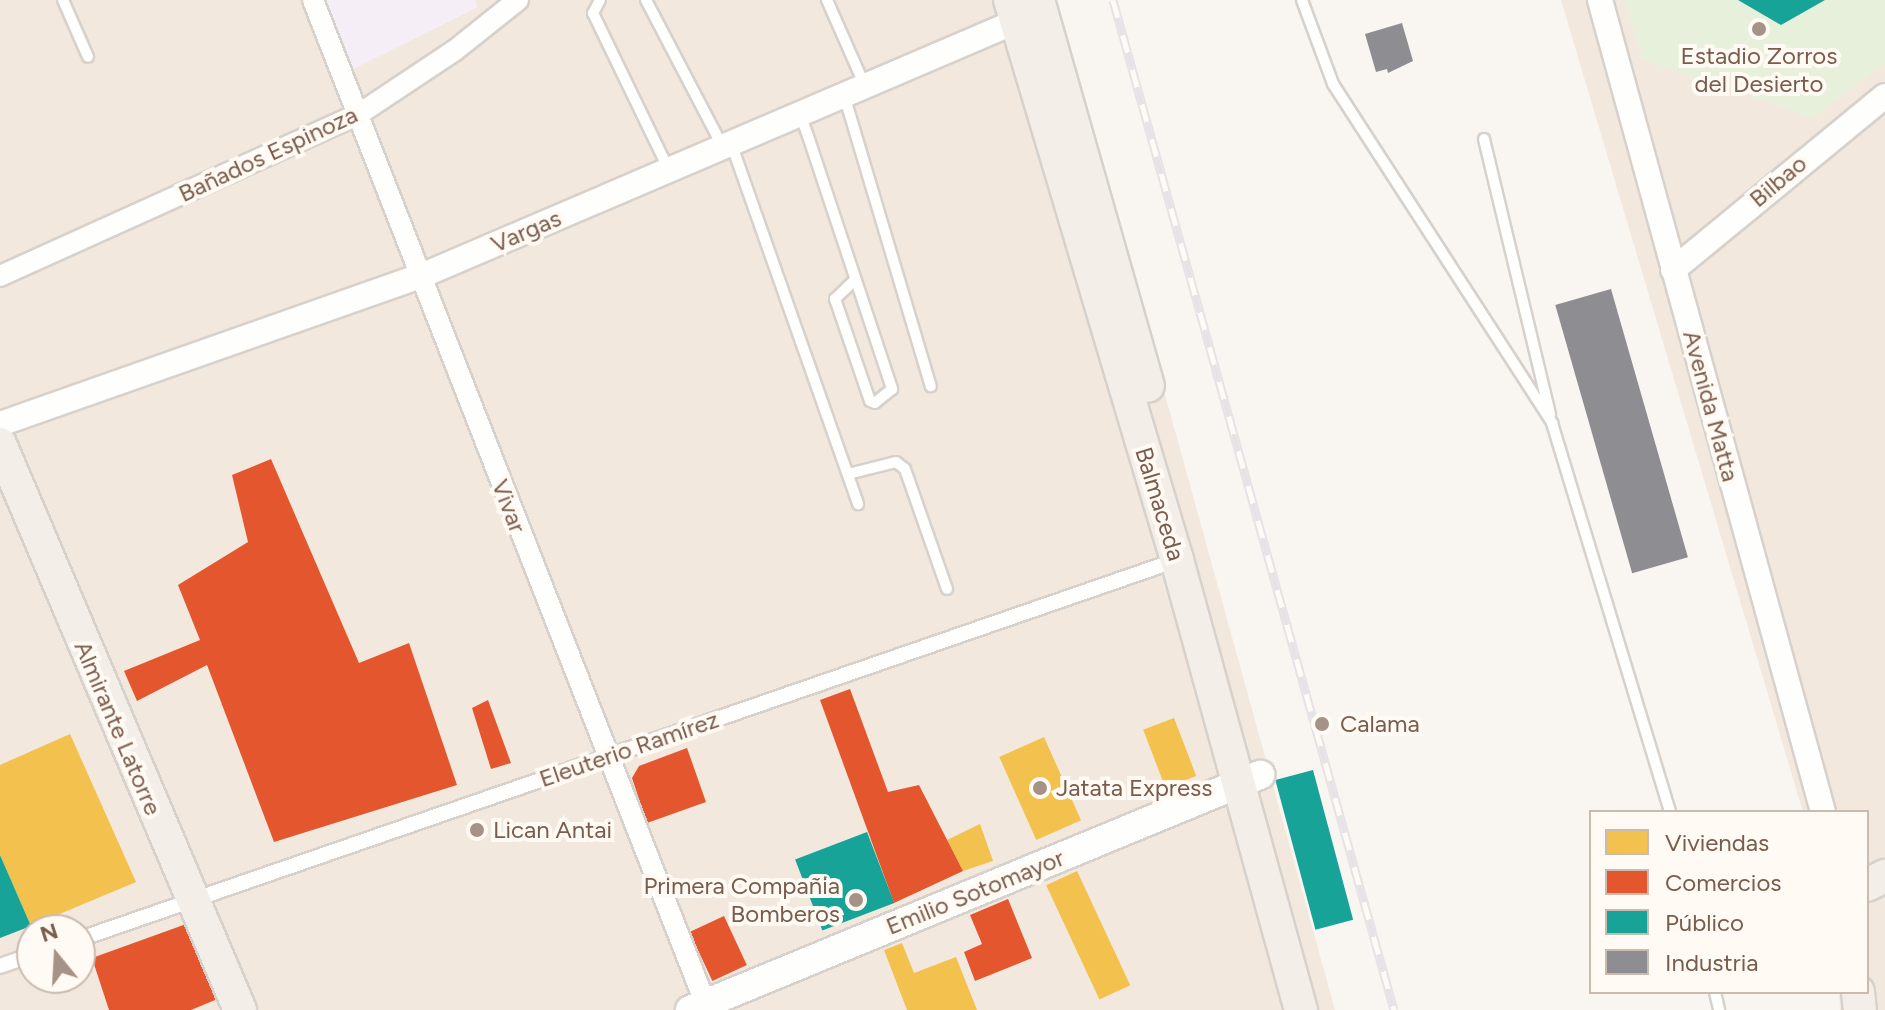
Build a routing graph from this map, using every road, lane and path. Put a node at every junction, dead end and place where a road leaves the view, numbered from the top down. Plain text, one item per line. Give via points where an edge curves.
1 (63, 0) edge
2 (313, 0) edge
3 (518, 0) edge
4 (600, 0) edge
5 (646, 0) edge
6 (827, 0) edge
7 (1302, 0) edge
8 (1600, 0) edge
9 (1026, 8) edge
10 (88, 57) dead end
11 (854, 91) junction
12 (1885, 96) edge
13 (359, 114) junction
14 (800, 114) junction
15 (1484, 139) dead end
16 (727, 145) junction
17 (669, 170) junction
18 (1673, 270) junction
19 (0, 276) edge
20 (421, 276) junction
21 (855, 280) junction
22 (931, 386) dead end
23 (1552, 423) junction
24 (0, 424) edge
25 (0, 444) edge
26 (848, 474) junction
27 (858, 504) dead end
28 (1177, 560) junction
29 (947, 589) dead end
30 (605, 757) junction
31 (1250, 779) junction
32 (1669, 810) edge
33 (1822, 810) edge
34 (191, 902) junction
35 (96, 934) edge
36 (701, 1008) edge
37 (240, 1010) edge
38 (1301, 1010) edge
39 (1320, 1010) edge

1 - 10 lane
2 - 13 street, Vivar
3 - 13 street, Bañados Espinoza via 454,51
4 - 17 lane via 593,13
5 - 16 lane
6 - 11 lane
7 - 23 lane via 1333,84
8 - 18 street, Avenida Matta
9 - 11 street, Vargas
9 - 28 main road, Balmaceda
9 - 31 main road, Balmaceda
11 - 14 street, Vargas
11 - 22 lane
12 - 18 street, Bilbao
13 - 19 street, Bañados Espinoza
13 - 20 street, Vivar
14 - 16 street, Vargas
14 - 21 lane
15 - 23 lane
16 - 17 street, Vargas
16 - 26 lane
17 - 20 street, Vargas
18 - 33 street, Avenida Matta
20 - 24 street, Vargas
20 - 30 street, Vivar
21 - 21 lane via 892,389 875,403 835,299
23 - 32 lane
25 - 34 main road, Almirante Latorre
26 - 27 lane
26 - 29 lane via 896,462 905,469
28 - 30 street, Eleuterio Ramírez
28 - 31 main road, Balmaceda
30 - 34 street, Eleuterio Ramírez
30 - 36 street, Vivar
31 - 36 main road, Emilio Sotomayor
31 - 38 main road, Balmaceda
31 - 39 main road, Balmaceda
34 - 35 street, Eleuterio Ramírez
34 - 37 main road, Almirante Latorre

